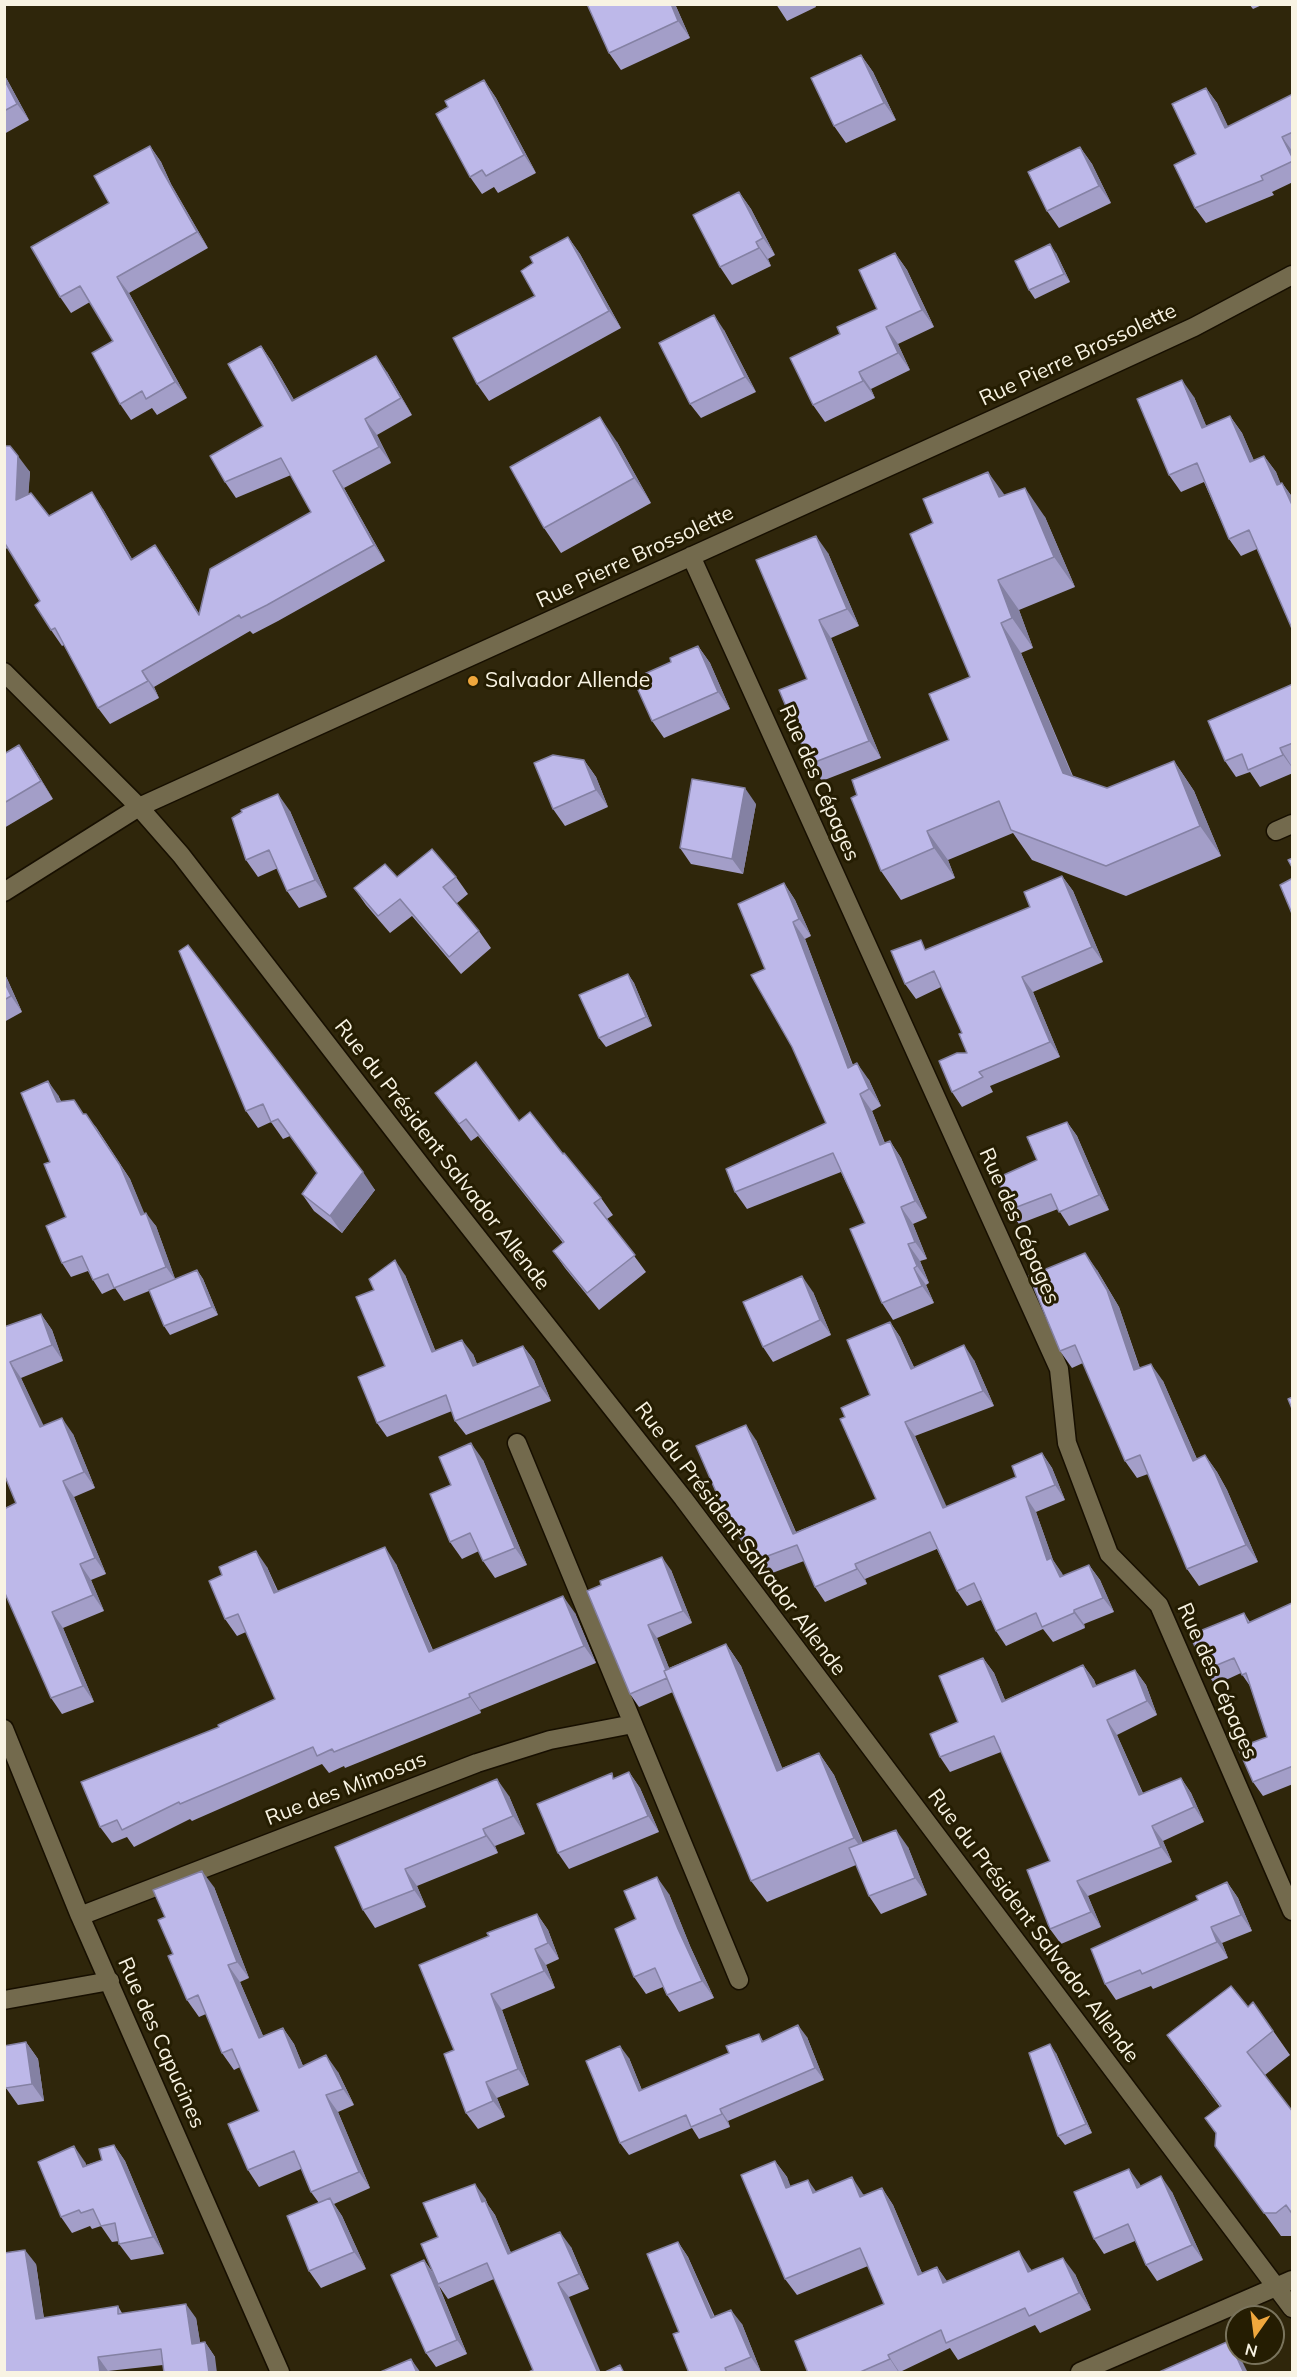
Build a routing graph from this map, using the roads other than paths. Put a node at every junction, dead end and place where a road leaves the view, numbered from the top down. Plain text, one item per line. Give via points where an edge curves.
1 (1291, 280) edge
2 (691, 556) junction
3 (4, 672) edge
4 (139, 807) junction
5 (4, 892) edge
6 (517, 1443) dead end
7 (633, 1724) junction
8 (4, 1729) edge
9 (1293, 1911) edge
10 (80, 1916) junction
11 (739, 1980) dead end
12 (110, 1981) junction
13 (4, 2000) edge
14 (1284, 2283) edge
15 (1293, 2308) edge
16 (280, 2373) edge
17 (1080, 2373) edge

1 - 2 street, Rue Pierre Brossolette
2 - 4 street, Rue Pierre Brossolette
2 - 9 street, Rue des Cépages via 1059,1369 1067,1443 1109,1554 1160,1605
3 - 4 street, Rue du Président Salvador Allende
4 - 5 street, Rue Pierre Brossolette
4 - 14 street, Rue du Président Salvador Allende via 181,855 683,1498
6 - 7 street
7 - 10 street, Rue des Mimosas via 550,1740 477,1763
7 - 11 street
8 - 10 street, Rue des Capucines
10 - 12 street, Rue des Capucines
12 - 13 street
12 - 16 street, Rue des Capucines
14 - 15 street, Rue du Président Salvador Allende
14 - 17 street

